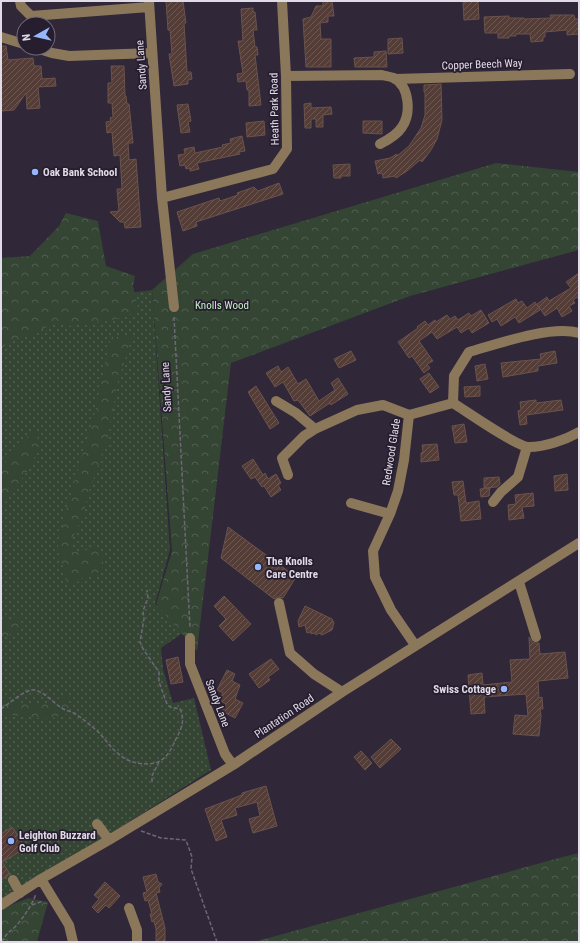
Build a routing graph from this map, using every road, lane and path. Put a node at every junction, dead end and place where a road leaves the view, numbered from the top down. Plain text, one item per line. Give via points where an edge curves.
1 (20, 1) edge
2 (282, 1) edge
3 (149, 4) edge
4 (1, 37) edge
5 (16, 42) edge
6 (152, 53) junction
7 (56, 54) edge
8 (570, 74) dead end
9 (286, 76) junction
10 (396, 79) junction
11 (380, 144) dead end
12 (162, 198) junction
13 (174, 307) joint
14 (579, 329) edge
15 (276, 401) dead end
16 (453, 403) junction
17 (409, 415) junction
18 (315, 429) junction
19 (579, 432) edge
20 (527, 447) junction
21 (288, 475) dead end
22 (493, 502) dead end
23 (351, 503) dead end
24 (390, 514) junction
25 (579, 544) edge
26 (519, 582) junction
27 (147, 590) dead end
28 (279, 603) dead end
29 (536, 637) dead end
30 (190, 638) joint
31 (415, 646) junction
32 (342, 692) junction
33 (1, 709) edge
34 (160, 761) junction
35 (233, 765) junction
36 (152, 782) dead end
37 (97, 824) dead end
38 (133, 825) junction
39 (108, 840) junction
40 (41, 879) junction
41 (13, 880) dead end
42 (20, 893) junction
43 (53, 898) junction
44 (1, 905) edge
45 (129, 908) dead end
46 (2, 942) edge
47 (73, 942) edge
48 (137, 942) edge
49 (217, 942) edge

1 - 3 street via 21,6 31,16
2 - 9 street, Heath Park Road
3 - 6 street, Sandy Lane
4 - 5 street
6 - 7 street via 69,56
6 - 12 street, Sandy Lane
8 - 10 street, Copper Beech Way
9 - 10 street, Copper Beech Way via 382,75
9 - 12 street, Heath Park Road via 287,149 273,169
10 - 11 street via 407,92 408,111 403,126
12 - 13 street, Sandy Lane
13 - 30 path, Sandy Lane
14 - 16 street via 530,336 469,352 454,376
15 - 18 street
16 - 17 street, Redwood Glade
16 - 20 street
17 - 18 street, Redwood Glade via 383,405 357,410
17 - 24 street, Redwood Glade via 404,460
18 - 21 street, Redwood Glade via 304,436 282,458
19 - 20 street via 568,438
20 - 22 street via 518,477
23 - 24 street
24 - 31 street, Redwood Glade via 373,551 375,577 391,610
25 - 26 street, Plantation Road
26 - 29 street
26 - 31 street, Plantation Road
27 - 34 path via 148,598 143,611 140,642 159,672 159,682 167,704 180,709 183,715 183,723 170,751
28 - 32 street via 290,654
30 - 35 street, Sandy Lane via 190,664 224,754
31 - 32 street, Plantation Road
32 - 35 street, Plantation Road
33 - 34 path via 28,690 36,690 61,709 82,719 122,757 146,764
34 - 36 path via 152,776
35 - 38 street, Plantation Road
37 - 39 street
38 - 39 street, Plantation Road
38 - 49 path via 135,829 161,838 186,840 192,857 191,869
39 - 40 street, Plantation Road
40 - 42 street, Plantation Road
40 - 43 street
41 - 42 street
42 - 44 street, Plantation Road
43 - 46 path via 32,905 17,925 4,936
43 - 47 street via 69,925
45 - 48 street via 137,930

